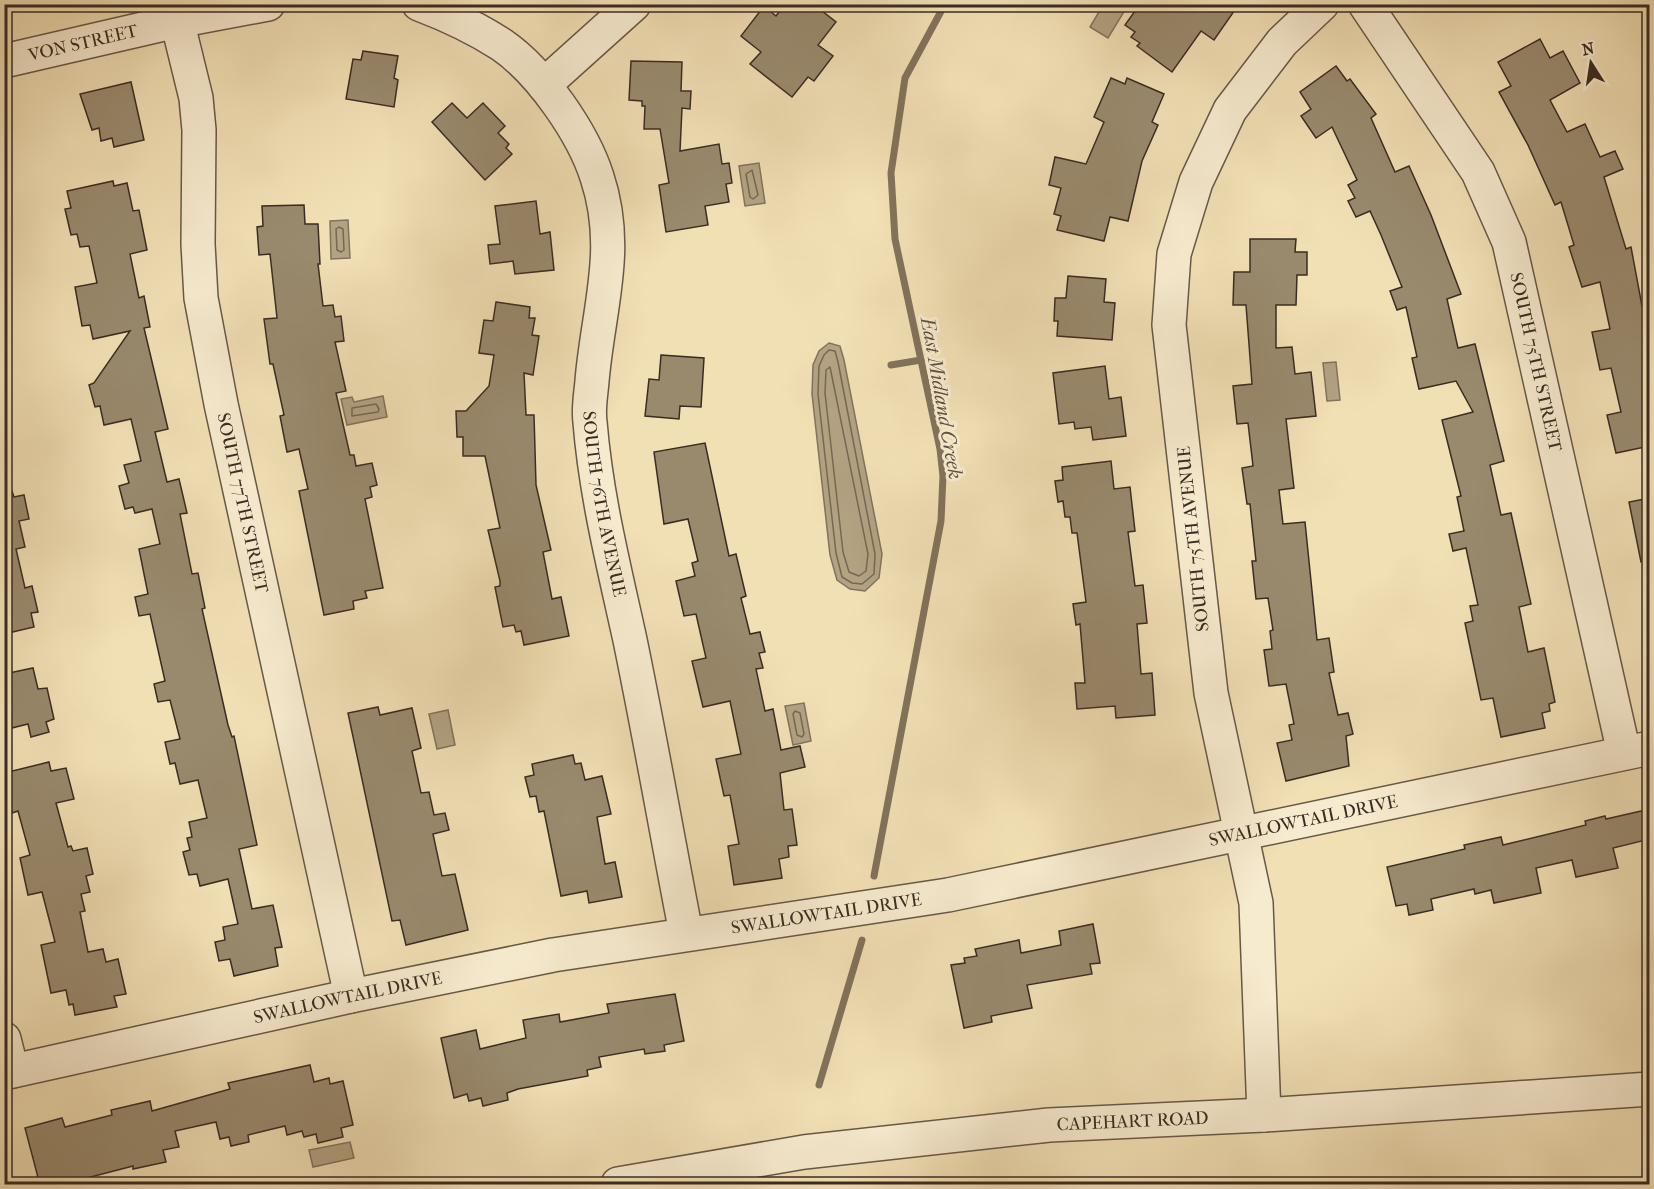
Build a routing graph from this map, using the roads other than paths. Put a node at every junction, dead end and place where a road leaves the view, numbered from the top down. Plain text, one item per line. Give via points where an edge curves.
1 (268, 4) edge
2 (419, 4) edge
3 (634, 4) edge
4 (1322, 4) edge
5 (1365, 4) edge
6 (175, 13) edge
7 (4, 61) edge
8 (544, 85) junction
9 (1637, 751) edge
10 (1243, 835) junction
11 (686, 933) junction
12 (351, 996) junction
13 (4, 1039) edge
14 (8, 1072) edge
15 (1650, 1089) edge
16 (1264, 1114) junction
17 (618, 1185) edge

1 - 6 street, VON STREET
2 - 8 street via 452,16 504,47
3 - 8 street
4 - 10 street, SOUTH 75TH AVENUE via 1282,42 1230,110 1196,182 1174,254 1169,325 1211,693
5 - 9 street, SOUTH 75TH STREET via 1478,172 1509,242
6 - 7 street, VON STREET
6 - 12 street, SOUTH 77TH STREET via 199,130 201,298
8 - 11 street, SOUTH 76TH AVENUE via 579,136 597,176 607,212 610,259 593,364 589,417 595,479
9 - 10 street, SWALLOWTAIL DRIVE
10 - 11 street, SWALLOWTAIL DRIVE via 948,895
10 - 16 street, SOUTH 75TH AVENUE via 1256,903
11 - 12 street, SWALLOWTAIL DRIVE
12 - 14 street, SWALLOWTAIL DRIVE
13 - 14 street
15 - 16 street, CAPEHART ROAD
16 - 17 street, CAPEHART ROAD via 1049,1125 804,1152

